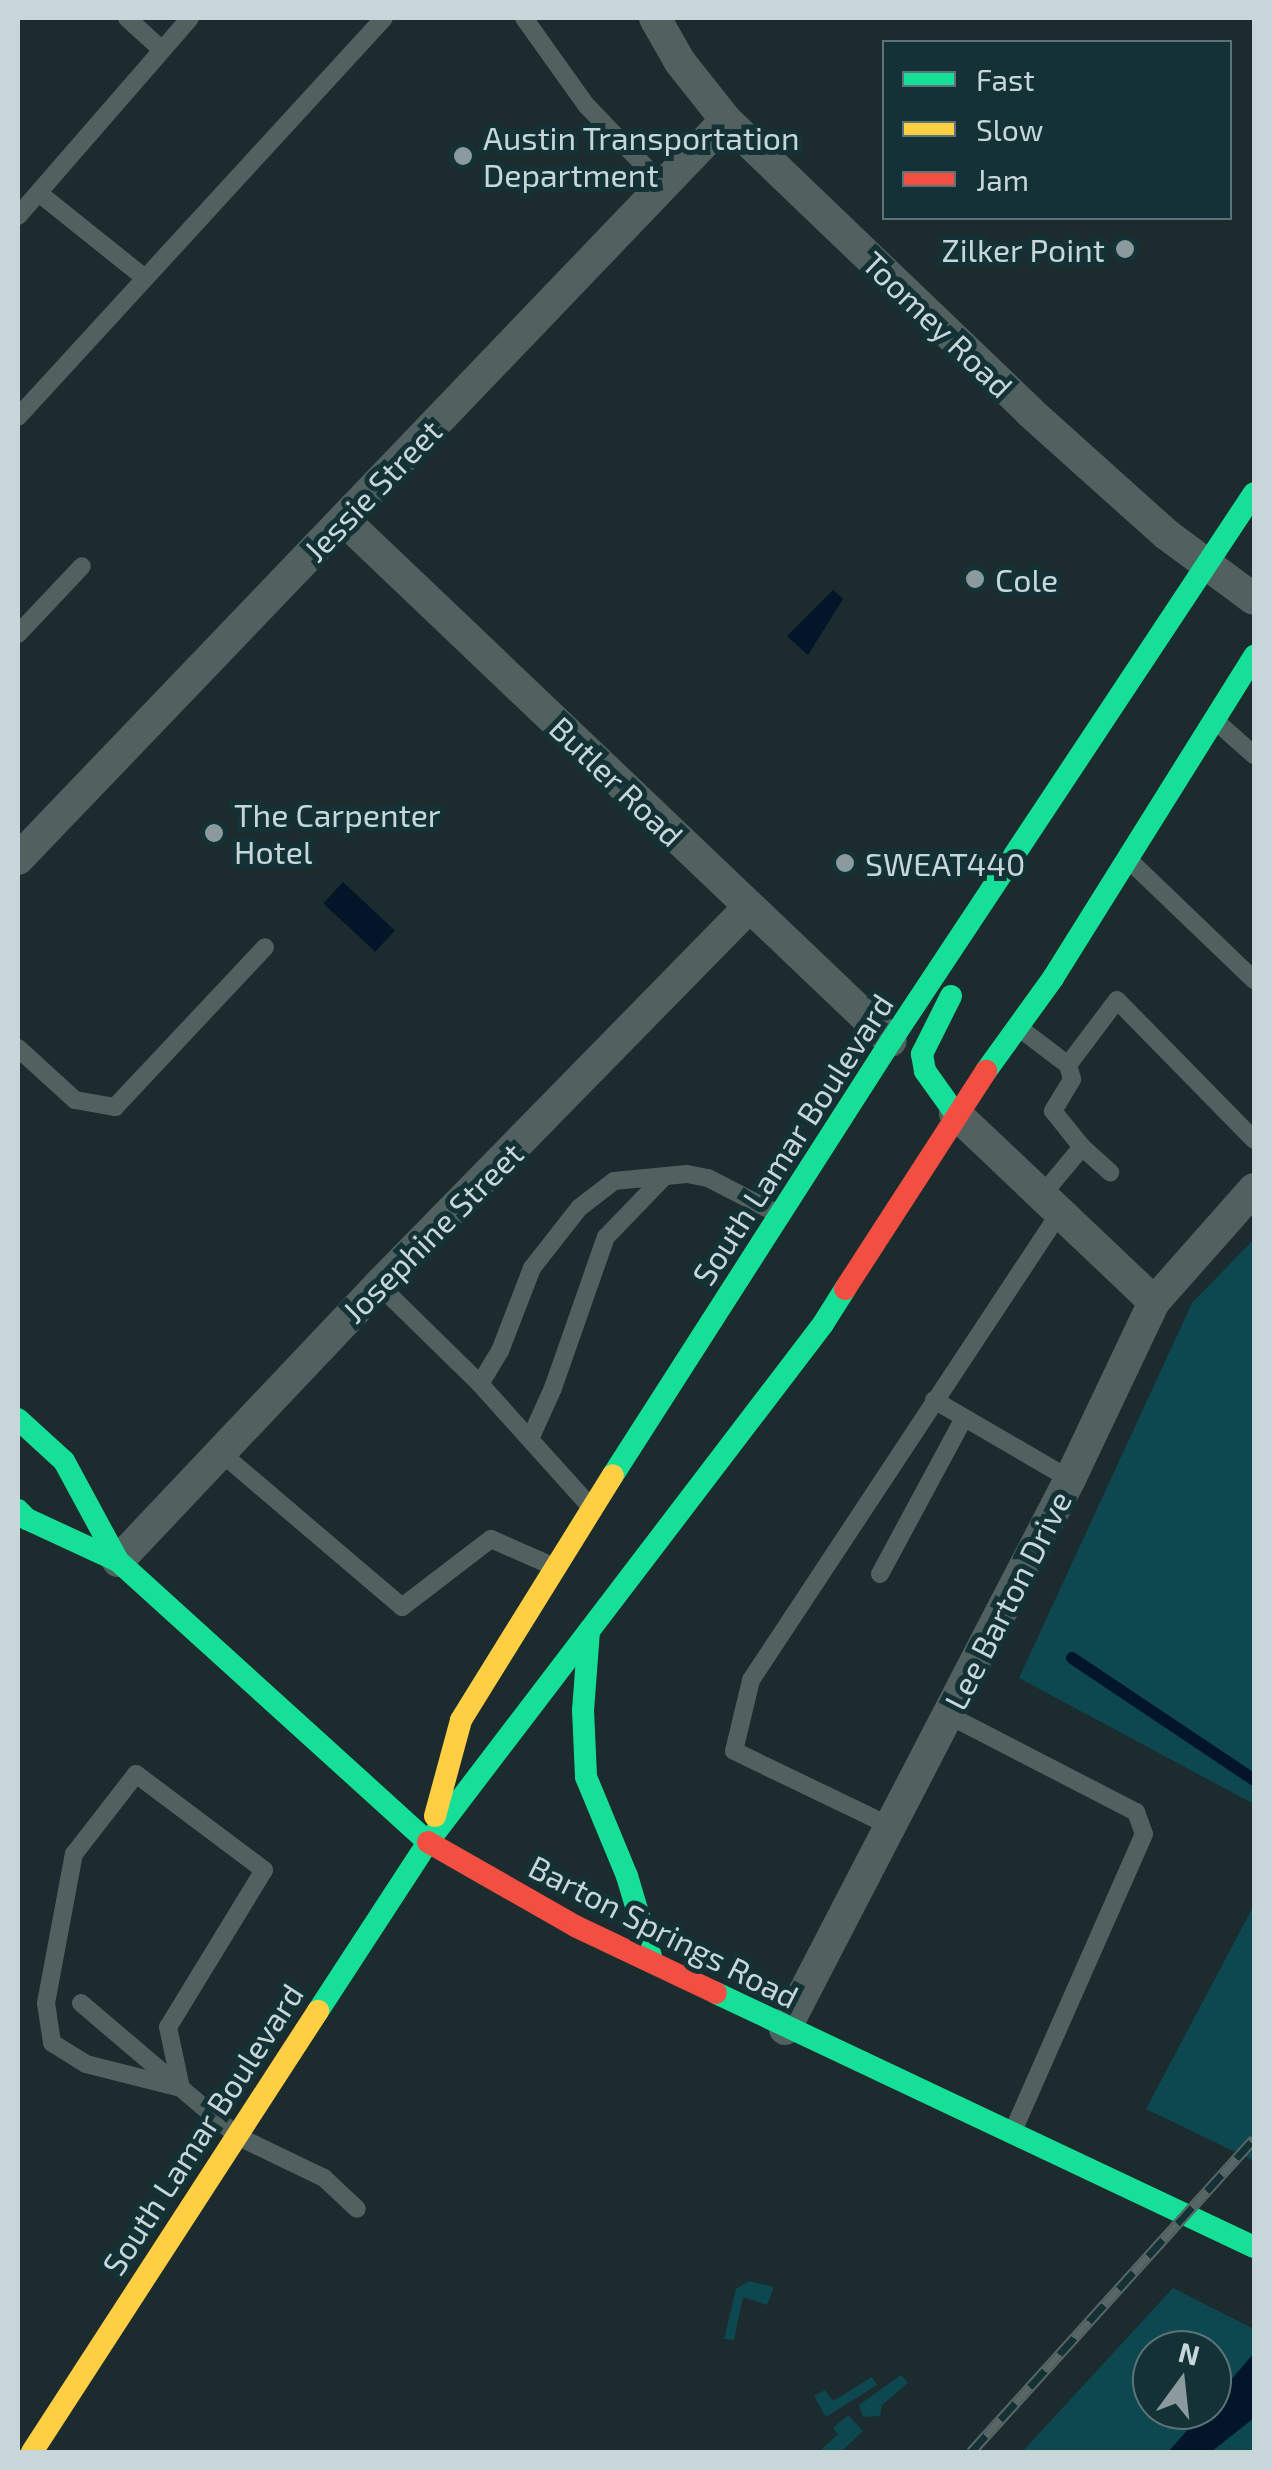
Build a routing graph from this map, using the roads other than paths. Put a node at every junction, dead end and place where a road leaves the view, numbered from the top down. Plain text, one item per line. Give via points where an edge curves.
1 (128, 18) edge
2 (190, 18) edge
3 (384, 18) edge
4 (524, 18) edge
5 (655, 18) edge
6 (161, 49) junction
7 (726, 120) junction
8 (663, 186) junction
9 (40, 194) junction
10 (18, 216) edge
11 (145, 278) junction
12 (18, 417) edge
13 (1254, 493) edge
14 (344, 520) junction
15 (1206, 564) junction
16 (82, 566) dead end
17 (1254, 599) edge
18 (18, 634) edge
19 (1254, 656) edge
20 (1214, 720) junction
21 (1254, 755) edge
22 (1127, 858) junction
23 (18, 860) edge
24 (749, 907) junction
25 (966, 932) junction
26 (265, 946) dead end
27 (1254, 980) edge
28 (1018, 1027) junction
29 (891, 1041) junction
30 (18, 1048) edge
31 (1068, 1065) junction
32 (955, 1113) junction
33 (1254, 1140) edge
34 (1082, 1147) junction
35 (1110, 1172) dead end
36 (662, 1178) junction
37 (1254, 1188) edge
38 (1051, 1204) junction
39 (782, 1217) junction
40 (379, 1284) junction
41 (1154, 1302) junction
42 (480, 1384) junction
43 (934, 1400) junction
44 (964, 1418) junction
45 (18, 1419) edge
46 (530, 1439) junction
47 (220, 1452) junction
48 (1070, 1480) junction
49 (18, 1510) edge
50 (593, 1510) junction
51 (118, 1561) junction
52 (554, 1567) junction
53 (880, 1574) dead end
54 (590, 1631) junction
55 (948, 1715) junction
56 (890, 1826) junction
57 (428, 1842) junction
58 (652, 1960) junction
59 (82, 2003) dead end
60 (785, 2029) junction
61 (180, 2088) junction
62 (1012, 2134) junction
63 (236, 2136) junction
64 (356, 2209) dead end
65 (1254, 2246) edge
66 (32, 2452) edge

1 - 6 lane
2 - 6 lane
3 - 11 lane
4 - 8 lane via 586,104
5 - 7 street, Toomey Road
6 - 9 lane
7 - 8 street, Jessie Street
7 - 15 street, Toomey Road via 1030,412
8 - 14 street, Jessie Street
9 - 10 lane
9 - 11 lane
11 - 12 lane
13 - 15 main road, South Lamar Boulevard
14 - 23 street, Jessie Street
14 - 24 street, Butler Road
15 - 17 street, Toomey Road
15 - 25 main road, South Lamar Boulevard
16 - 18 lane
19 - 20 main road, South Lamar Boulevard
20 - 21 lane
20 - 22 main road, South Lamar Boulevard
22 - 27 lane
22 - 28 main road, South Lamar Boulevard
24 - 29 street, Butler Road
24 - 40 street, Josephine Street
25 - 29 main road, South Lamar Boulevard
25 - 32 main road via 961,979 922,1054 925,1071
26 - 30 lane via 115,1107 74,1100
28 - 31 lane
28 - 32 main road, South Lamar Boulevard
29 - 39 main road, South Lamar Boulevard
31 - 33 lane via 1117,1000
31 - 34 lane via 1072,1079 1053,1111
32 - 38 street
32 - 54 main road, South Lamar Boulevard via 823,1324
34 - 35 lane
34 - 38 lane
36 - 39 lane via 708,1178
36 - 42 lane via 614,1181 579,1208 532,1268 500,1352
36 - 46 lane via 606,1237
37 - 41 street, Lee Barton Drive
38 - 41 street
38 - 43 lane
39 - 50 main road, South Lamar Boulevard
40 - 42 lane
40 - 47 street, Josephine Street
41 - 48 street, Lee Barton Drive
42 - 46 lane
43 - 44 lane
43 - 56 lane via 751,1680 734,1751
44 - 48 lane
44 - 53 lane
45 - 51 main road, Barton Springs Road via 64,1461
46 - 50 lane
47 - 51 street, Josephine Street
47 - 52 lane via 402,1607 491,1539
48 - 55 street, Lee Barton Drive
49 - 51 main road, Barton Springs Road
50 - 52 main road, South Lamar Boulevard
51 - 57 main road, Barton Springs Road
52 - 57 main road, South Lamar Boulevard via 461,1720
54 - 57 main road, South Lamar Boulevard
54 - 58 main road via 586,1776
55 - 56 street, Lee Barton Drive
55 - 62 lane via 1136,1812 1144,1834
56 - 60 street, Lee Barton Drive
57 - 58 main road, Barton Springs Road via 576,1926
57 - 63 main road, South Lamar Boulevard
58 - 60 main road, Barton Springs Road
59 - 61 lane
60 - 62 main road, Barton Springs Road
61 - 61 lane via 86,2064 52,2043 46,2003 74,1854 136,1774 264,1870 168,2028
61 - 63 lane
62 - 65 main road, Barton Springs Road
63 - 64 lane via 324,2178
63 - 66 main road, South Lamar Boulevard

